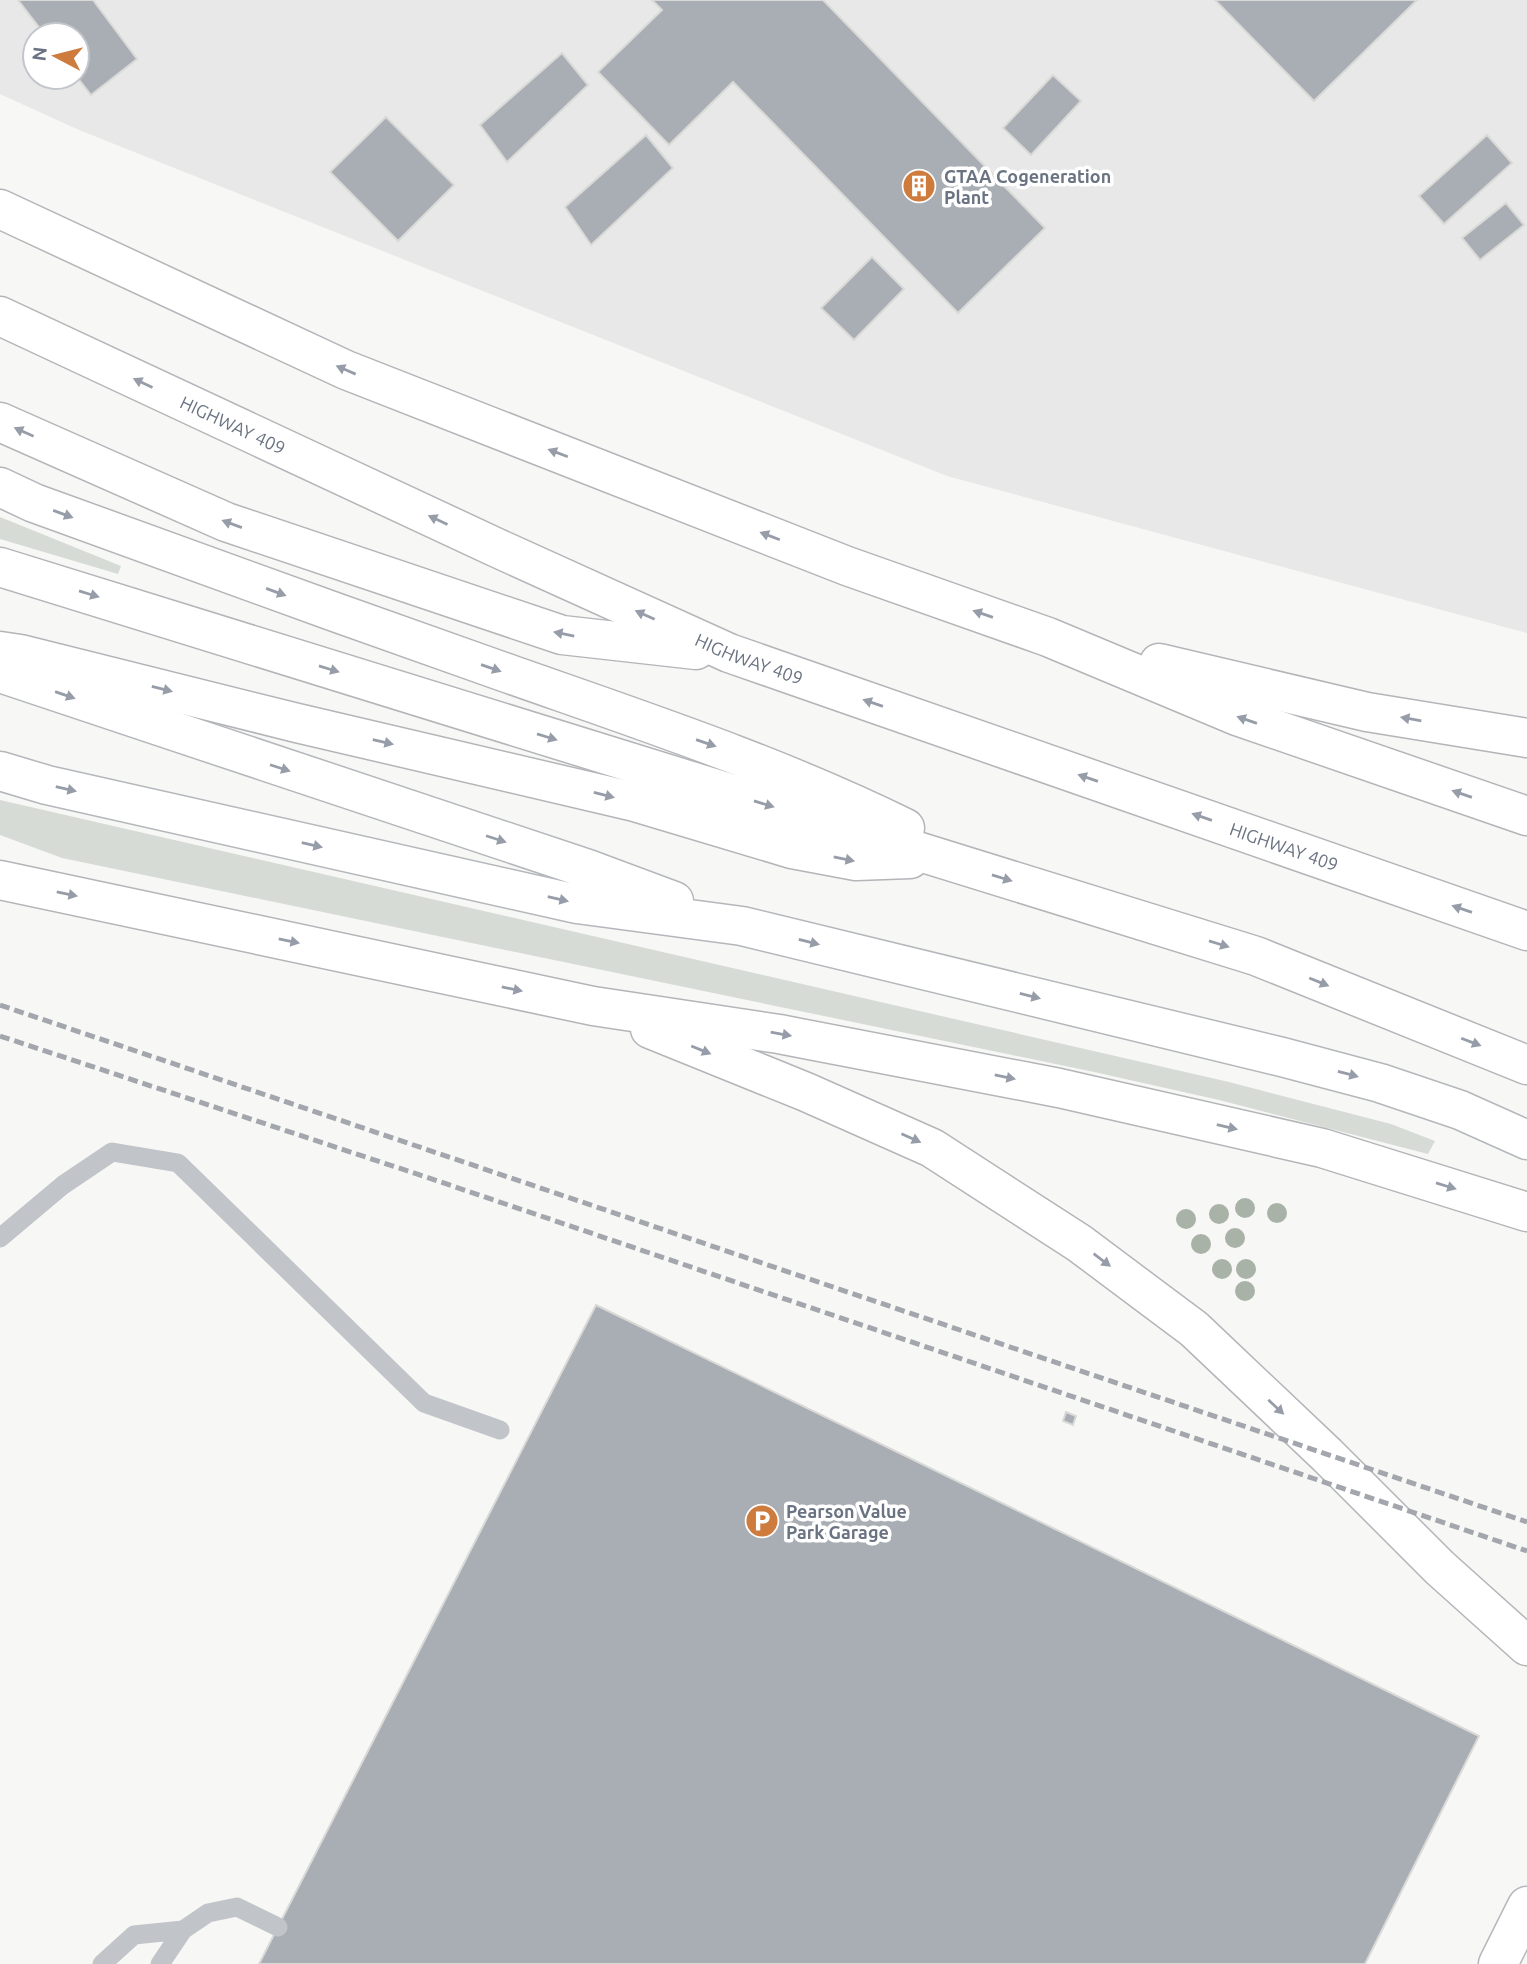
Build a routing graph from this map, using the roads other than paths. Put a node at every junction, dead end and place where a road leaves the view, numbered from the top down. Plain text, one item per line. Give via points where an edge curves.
1 (0, 209) edge
2 (0, 316) edge
3 (0, 422) edge
4 (0, 487) edge
5 (0, 567) edge
6 (1048, 637) junction
7 (0, 651) edge
8 (729, 653) junction
9 (0, 673) edge
10 (1527, 738) edge
11 (0, 771) edge
12 (1527, 816) edge
13 (937, 858) junction
14 (0, 880) edge
15 (742, 926) junction
16 (1527, 931) edge
17 (593, 1006) junction
18 (1527, 1065) edge
19 (1527, 1140) edge
20 (1527, 1212) edge
21 (0, 1238) edge
22 (500, 1430) dead end
23 (1527, 1646) edge
24 (1527, 1906) edge
25 (278, 1927) dead end
26 (183, 1930) junction
27 (102, 1964) edge
28 (160, 1964) edge
29 (1498, 1964) edge

6 -> 1 main road via 847,566 346,370
8 -> 2 main road, HIGHWAY 409
8 -> 3 main road via 562,635 226,522
4 -> 13 main road via 295,599 724,749 844,798 917,834
5 -> 13 main road
10 -> 6 main road via 1367,712
12 -> 6 main road via 1237,716
7 -> 13 main road via 622,799 792,849 856,861
16 -> 8 main road, HIGHWAY 409
9 -> 15 main road via 588,869
11 -> 15 main road via 578,904
13 -> 18 main road via 1256,956
14 -> 17 main road
15 -> 19 main road via 1380,1083 1460,1110
17 -> 20 main road via 779,1034 1059,1088 1322,1148
17 -> 23 main road via 932,1148 1079,1243 1194,1329 1440,1569
21 - 22 lane via 63,1185 112,1152 178,1163 424,1403
24 - 29 main road
25 - 26 lane via 237,1907 208,1913
26 - 27 lane via 134,1934
26 - 28 lane

